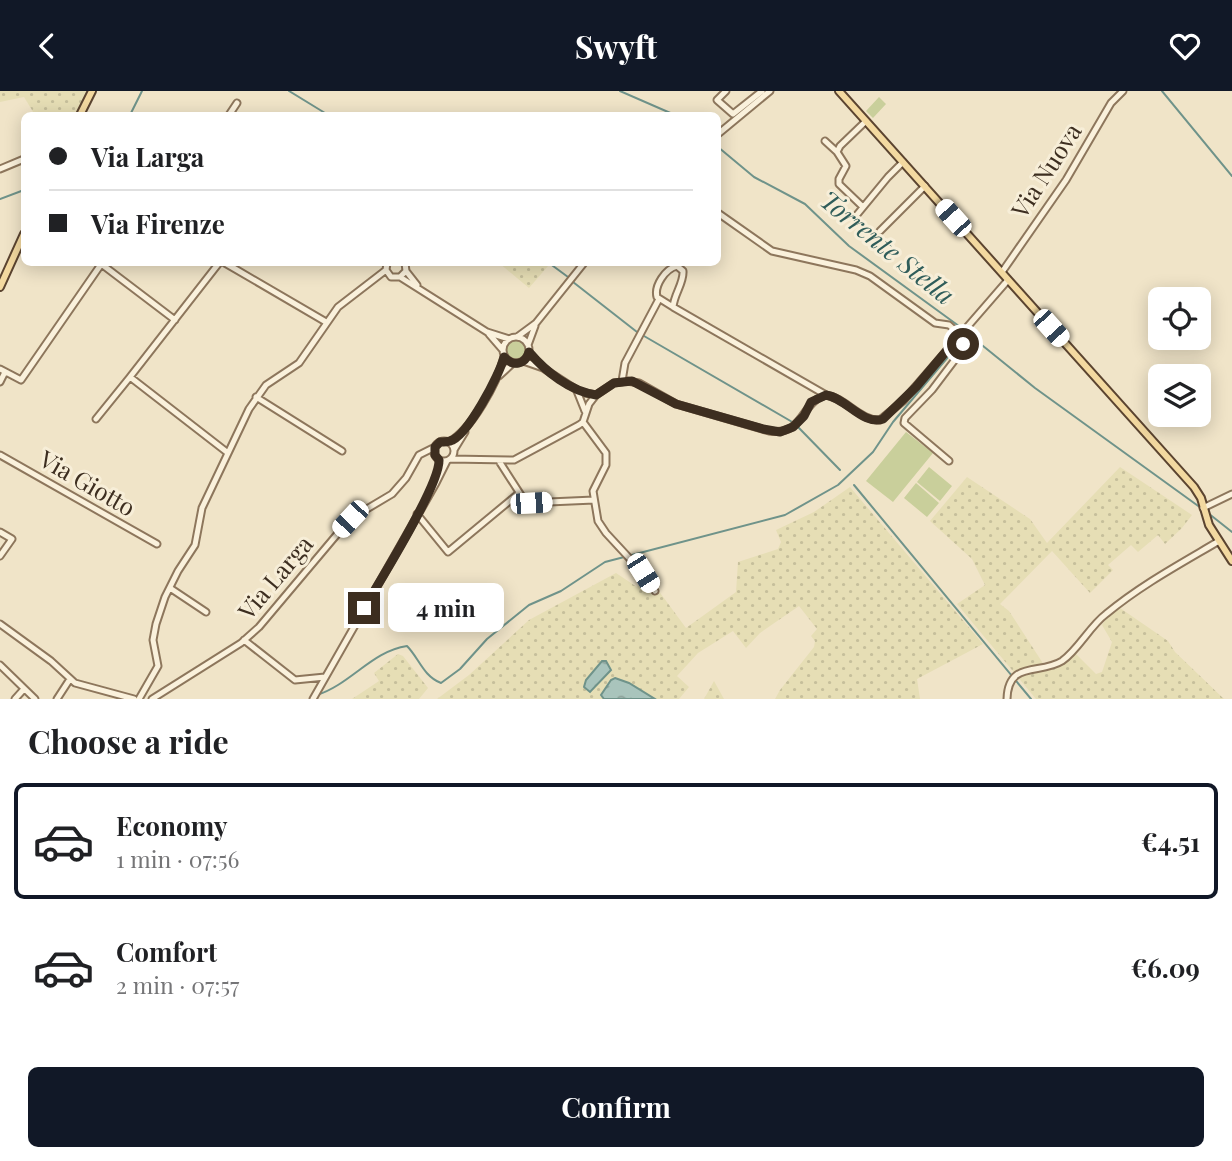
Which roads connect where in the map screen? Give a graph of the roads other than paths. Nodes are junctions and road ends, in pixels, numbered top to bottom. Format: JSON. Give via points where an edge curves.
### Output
{"nodes":[{"id":1,"x":92,"y":91,"type":"edge"},
{"id":2,"x":726,"y":91,"type":"edge"},
{"id":3,"x":762,"y":91,"type":"edge"},
{"id":4,"x":770,"y":91,"type":"edge"},
{"id":5,"x":839,"y":91,"type":"edge"},
{"id":6,"x":1123,"y":91,"type":"edge"},
{"id":7,"x":237,"y":103,"type":"dead end"},
{"id":8,"x":82,"y":112,"type":"edge"},
{"id":9,"x":231,"y":112,"type":"edge"},
{"id":10,"x":866,"y":121,"type":"junction"},
{"id":11,"x":721,"y":131,"type":"edge"},
{"id":12,"x":825,"y":141,"type":"dead end"},
{"id":13,"x":837,"y":152,"type":"junction"},
{"id":14,"x":21,"y":160,"type":"edge"},
{"id":15,"x":903,"y":162,"type":"junction"},
{"id":16,"x":0,"y":169,"type":"edge"},
{"id":17,"x":925,"y":186,"type":"junction"},
{"id":18,"x":863,"y":207,"type":"junction"},
{"id":19,"x":721,"y":215,"type":"edge"},
{"id":20,"x":855,"y":217,"type":"dead end"},
{"id":21,"x":880,"y":231,"type":"dead end"},
{"id":22,"x":21,"y":240,"type":"edge"},
{"id":23,"x":99,"y":266,"type":"edge"},
{"id":24,"x":105,"y":266,"type":"edge"},
{"id":25,"x":217,"y":266,"type":"edge"},
{"id":26,"x":230,"y":266,"type":"edge"},
{"id":27,"x":406,"y":266,"type":"edge"},
{"id":28,"x":407,"y":266,"type":"edge"},
{"id":29,"x":582,"y":266,"type":"edge"},
{"id":30,"x":387,"y":269,"type":"edge"},
{"id":31,"x":1002,"y":272,"type":"junction"},
{"id":32,"x":400,"y":277,"type":"junction"},
{"id":33,"x":1008,"y":280,"type":"junction"},
{"id":34,"x":0,"y":286,"type":"edge"},
{"id":35,"x":419,"y":287,"type":"junction"},
{"id":36,"x":659,"y":299,"type":"junction"},
{"id":37,"x":673,"y":307,"type":"junction"},
{"id":38,"x":175,"y":320,"type":"junction"},
{"id":39,"x":326,"y":323,"type":"junction"},
{"id":40,"x":536,"y":323,"type":"junction"},
{"id":41,"x":487,"y":332,"type":"junction"},
{"id":42,"x":517,"y":337,"type":"junction"},
{"id":43,"x":961,"y":337,"type":"junction"},
{"id":44,"x":509,"y":339,"type":"junction"},
{"id":45,"x":502,"y":349,"type":"junction"},
{"id":46,"x":528,"y":349,"type":"junction"},
{"id":47,"x":504,"y":357,"type":"junction"},
{"id":48,"x":523,"y":361,"type":"junction"},
{"id":49,"x":513,"y":363,"type":"junction"},
{"id":50,"x":543,"y":368,"type":"junction"},
{"id":51,"x":3,"y":370,"type":"edge"},
{"id":52,"x":130,"y":377,"type":"junction"},
{"id":53,"x":497,"y":378,"type":"junction"},
{"id":54,"x":622,"y":381,"type":"junction"},
{"id":55,"x":0,"y":382,"type":"edge"},
{"id":56,"x":575,"y":389,"type":"junction"},
{"id":57,"x":596,"y":395,"type":"junction"},
{"id":58,"x":826,"y":395,"type":"junction"},
{"id":59,"x":256,"y":397,"type":"junction"},
{"id":60,"x":586,"y":414,"type":"junction"},
{"id":61,"x":473,"y":417,"type":"junction"},
{"id":62,"x":96,"y":419,"type":"dead end"},
{"id":63,"x":583,"y":422,"type":"junction"},
{"id":64,"x":449,"y":442,"type":"junction"},
{"id":65,"x":435,"y":447,"type":"junction"},
{"id":66,"x":342,"y":451,"type":"dead end"},
{"id":67,"x":228,"y":453,"type":"junction"},
{"id":68,"x":0,"y":456,"type":"edge"},
{"id":69,"x":451,"y":456,"type":"junction"},
{"id":70,"x":437,"y":458,"type":"junction"},
{"id":71,"x":499,"y":461,"type":"junction"},
{"id":72,"x":949,"y":461,"type":"dead end"},
{"id":73,"x":415,"y":465,"type":"junction"},
{"id":74,"x":518,"y":494,"type":"junction"},
{"id":75,"x":1232,"y":494,"type":"edge"},
{"id":76,"x":594,"y":500,"type":"junction"},
{"id":77,"x":422,"y":507,"type":"junction"},
{"id":78,"x":1203,"y":508,"type":"junction"},
{"id":79,"x":418,"y":514,"type":"junction"},
{"id":80,"x":0,"y":532,"type":"edge"},
{"id":81,"x":1219,"y":541,"type":"junction"},
{"id":82,"x":157,"y":544,"type":"dead end"},
{"id":83,"x":0,"y":555,"type":"edge"},
{"id":84,"x":1232,"y":561,"type":"edge"},
{"id":85,"x":170,"y":588,"type":"junction"},
{"id":86,"x":655,"y":591,"type":"dead end"},
{"id":87,"x":206,"y":612,"type":"dead end"},
{"id":88,"x":0,"y":624,"type":"edge"},
{"id":89,"x":244,"y":640,"type":"junction"},
{"id":90,"x":0,"y":665,"type":"edge"},
{"id":91,"x":326,"y":677,"type":"junction"},
{"id":92,"x":70,"y":680,"type":"junction"},
{"id":93,"x":24,"y":689,"type":"junction"},
{"id":94,"x":145,"y":689,"type":"junction"},
{"id":95,"x":153,"y":698,"type":"edge"},
{"id":96,"x":15,"y":699,"type":"edge"},
{"id":97,"x":35,"y":699,"type":"edge"},
{"id":98,"x":57,"y":699,"type":"edge"},
{"id":99,"x":137,"y":699,"type":"edge"},
{"id":100,"x":313,"y":699,"type":"edge"},
{"id":101,"x":1007,"y":699,"type":"edge"}],
"edges":[{"from":1,"to":8,"type":"main road"},
{"from":2,"to":3,"type":"street","via":[[717,100],[733,114]]},
{"from":4,"to":11,"type":"street"},
{"from":5,"to":10,"type":"main road"},
{"from":6,"to":31,"type":"street","name":"Via Nuova"},
{"from":7,"to":9,"type":"street"},
{"from":10,"to":13,"type":"street"},
{"from":10,"to":15,"type":"main road"},
{"from":12,"to":13,"type":"street"},
{"from":13,"to":18,"type":"street","via":[[846,166],[839,184]]},
{"from":14,"to":16,"type":"street"},
{"from":15,"to":17,"type":"main road"},
{"from":15,"to":18,"type":"street"},
{"from":17,"to":21,"type":"street"},
{"from":17,"to":31,"type":"main road"},
{"from":18,"to":20,"type":"street"},
{"from":19,"to":43,"type":"street","via":[[772,251],[870,277]]},
{"from":22,"to":34,"type":"main road"},
{"from":23,"to":51,"type":"street","via":[[21,380]]},
{"from":24,"to":38,"type":"street"},
{"from":25,"to":38,"type":"street"},
{"from":26,"to":39,"type":"street"},
{"from":27,"to":32,"type":"street"},
{"from":28,"to":35,"type":"street"},
{"from":29,"to":40,"type":"street"},
{"from":30,"to":32,"type":"street"},
{"from":30,"to":39,"type":"street","via":[[338,307]]},
{"from":31,"to":33,"type":"main road"},
{"from":32,"to":35,"type":"street"},
{"from":33,"to":43,"type":"street"},
{"from":33,"to":78,"type":"main road","via":[[1194,487]]},
{"from":35,"to":41,"type":"street"},
{"from":36,"to":37,"type":"street"},
{"from":36,"to":37,"type":"street","via":[[656,289],[669,268],[677,266],[684,277]]},
{"from":36,"to":54,"type":"street","via":[[625,363]]},
{"from":37,"to":58,"type":"street"},
{"from":38,"to":52,"type":"street"},
{"from":39,"to":59,"type":"street","via":[[299,363]]},
{"from":40,"to":42,"type":"street"},
{"from":40,"to":46,"type":"street"},
{"from":41,"to":44,"type":"street"},
{"from":41,"to":45,"type":"street"},
{"from":42,"to":44,"type":"street"},
{"from":42,"to":46,"type":"street"},
{"from":43,"to":58,"type":"street","via":[[883,419],[870,419]]},
{"from":43,"to":72,"type":"street","via":[[963,350],[904,423]]},
{"from":44,"to":45,"type":"street"},
{"from":45,"to":47,"type":"street"},
{"from":46,"to":48,"type":"street"},
{"from":46,"to":50,"type":"street"},
{"from":47,"to":49,"type":"street"},
{"from":47,"to":53,"type":"street"},
{"from":48,"to":49,"type":"street"},
{"from":48,"to":50,"type":"street"},
{"from":49,"to":53,"type":"street"},
{"from":50,"to":56,"type":"street"},
{"from":51,"to":55,"type":"street"},
{"from":52,"to":62,"type":"street"},
{"from":52,"to":67,"type":"street"},
{"from":53,"to":61,"type":"street"},
{"from":54,"to":57,"type":"street"},
{"from":54,"to":58,"type":"street","via":[[639,383],[676,404],[775,432],[793,427],[811,402]]},
{"from":56,"to":57,"type":"street"},
{"from":56,"to":60,"type":"street"},
{"from":57,"to":60,"type":"street"},
{"from":59,"to":66,"type":"street"},
{"from":59,"to":67,"type":"street"},
{"from":60,"to":63,"type":"street"},
{"from":61,"to":64,"type":"street"},
{"from":61,"to":69,"type":"street"},
{"from":63,"to":71,"type":"street","via":[[525,456]]},
{"from":63,"to":76,"type":"street","via":[[607,460],[596,482]]},
{"from":64,"to":65,"type":"street"},
{"from":64,"to":69,"type":"street"},
{"from":65,"to":70,"type":"street"},
{"from":65,"to":73,"type":"street","name":"Via Larga","via":[[419,455]]},
{"from":67,"to":85,"type":"street","via":[[202,508],[195,545]]},
{"from":68,"to":82,"type":"street","name":"Via Giotto"},
{"from":69,"to":70,"type":"street"},
{"from":69,"to":71,"type":"street"},
{"from":69,"to":77,"type":"street"},
{"from":70,"to":73,"type":"street","name":"Via Larga","via":[[424,456]]},
{"from":70,"to":77,"type":"street","via":[[438,474]]},
{"from":71,"to":74,"type":"street"},
{"from":73,"to":89,"type":"street","name":"Via Larga","via":[[392,494],[350,519]]},
{"from":74,"to":76,"type":"street","via":[[526,503]]},
{"from":74,"to":79,"type":"street","via":[[448,552]]},
{"from":75,"to":78,"type":"street"},
{"from":76,"to":86,"type":"street","via":[[601,527]]},
{"from":77,"to":79,"type":"street"},
{"from":78,"to":81,"type":"main road"},
{"from":79,"to":91,"type":"street"},
{"from":80,"to":83,"type":"street","via":[[12,539]]},
{"from":81,"to":84,"type":"main road"},
{"from":81,"to":101,"type":"street","via":[[1141,586],[1104,615],[1062,661],[1013,678]]},
{"from":85,"to":87,"type":"street"},
{"from":85,"to":94,"type":"street","via":[[153,640],[158,666]]},
{"from":88,"to":92,"type":"street"},
{"from":89,"to":91,"type":"street","via":[[295,680]]},
{"from":89,"to":95,"type":"street","name":"Via Larga"},
{"from":90,"to":93,"type":"street"},
{"from":91,"to":100,"type":"street"},
{"from":92,"to":98,"type":"street"},
{"from":92,"to":99,"type":"street"},
{"from":93,"to":96,"type":"street"},
{"from":93,"to":97,"type":"street"},
{"from":94,"to":95,"type":"street"},
{"from":94,"to":99,"type":"street"}]}
